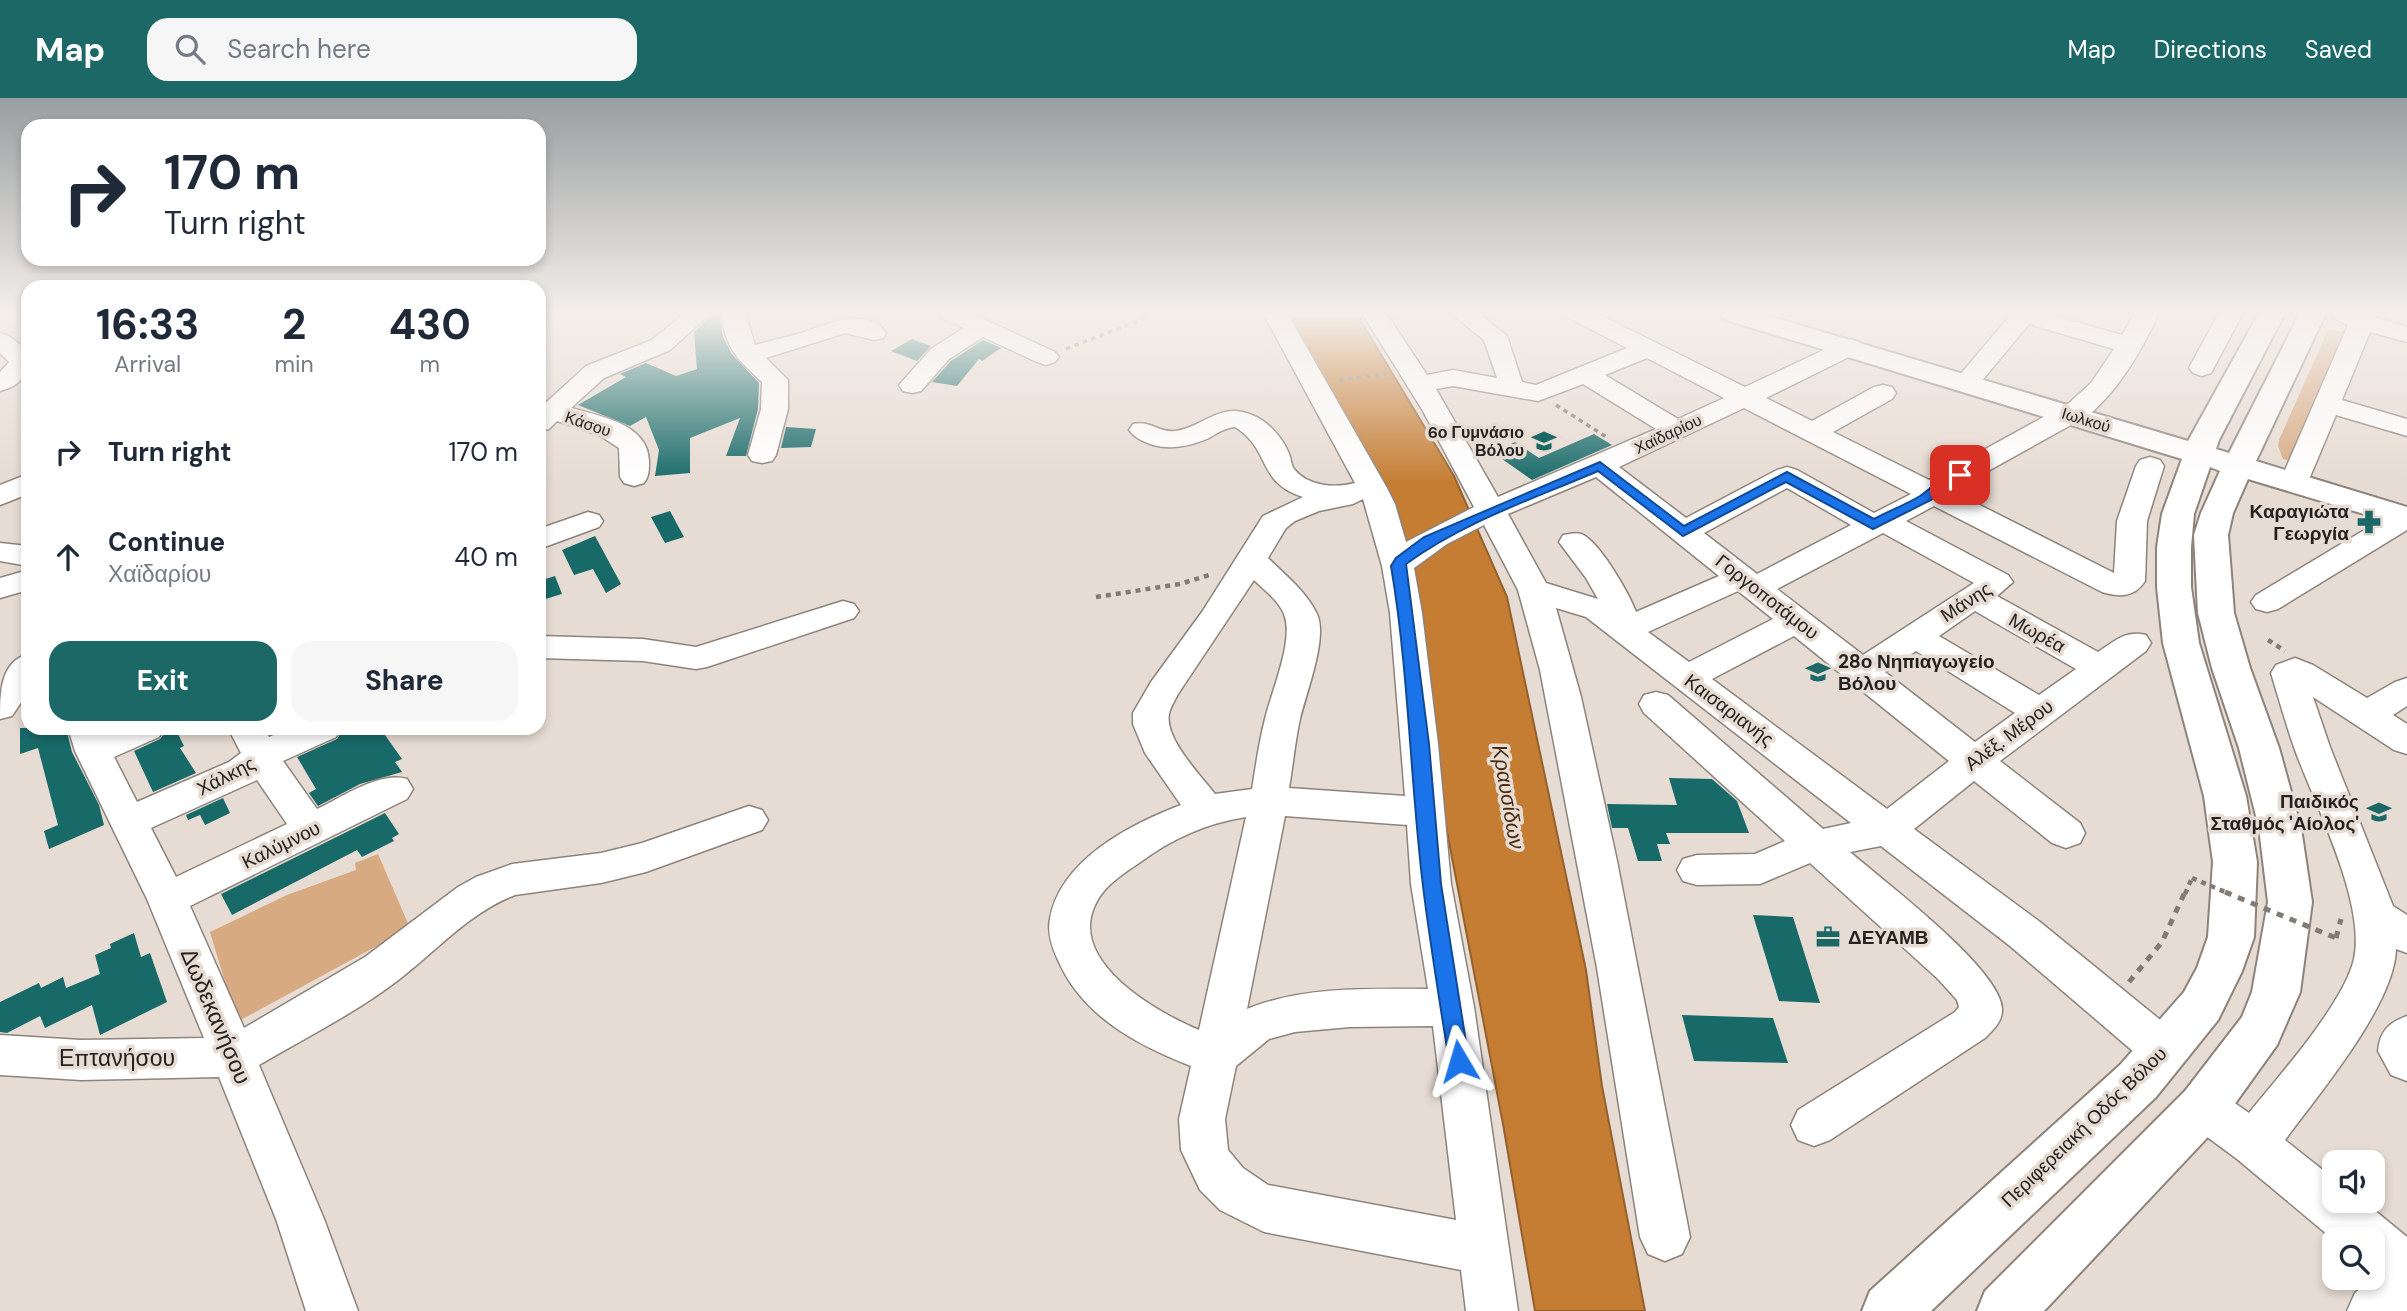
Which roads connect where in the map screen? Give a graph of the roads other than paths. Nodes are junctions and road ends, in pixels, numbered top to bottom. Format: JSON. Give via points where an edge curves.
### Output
{"nodes":[{"id":1,"x":17,"y":370,"type":"edge"},
{"id":2,"x":601,"y":370,"type":"edge"},
{"id":3,"x":763,"y":370,"type":"edge"},
{"id":4,"x":926,"y":370,"type":"edge"},
{"id":5,"x":1309,"y":370,"type":"edge"},
{"id":6,"x":1410,"y":370,"type":"edge"},
{"id":7,"x":1507,"y":370,"type":"edge"},
{"id":8,"x":1596,"y":370,"type":"edge"},
{"id":9,"x":1691,"y":370,"type":"edge"},
{"id":10,"x":1803,"y":370,"type":"edge"},
{"id":11,"x":1923,"y":370,"type":"edge"},
{"id":12,"x":1977,"y":370,"type":"edge"},
{"id":13,"x":2112,"y":370,"type":"edge"},
{"id":14,"x":2242,"y":370,"type":"edge"},
{"id":15,"x":2285,"y":370,"type":"edge"},
{"id":16,"x":2337,"y":370,"type":"edge"},
{"id":17,"x":1585,"y":374,"type":"junction"},
{"id":18,"x":1415,"y":377,"type":"junction"},
{"id":19,"x":0,"y":383,"type":"edge"},
{"id":20,"x":1966,"y":383,"type":"junction"},
{"id":21,"x":912,"y":385,"type":"dead end"},
{"id":22,"x":1508,"y":388,"type":"junction"},
{"id":23,"x":1883,"y":393,"type":"dead end"},
{"id":24,"x":1745,"y":397,"type":"junction"},
{"id":25,"x":2329,"y":405,"type":"junction"},
{"id":26,"x":2265,"y":410,"type":"junction"},
{"id":27,"x":2068,"y":415,"type":"junction"},
{"id":28,"x":546,"y":417,"type":"edge"},
{"id":29,"x":546,"y":418,"type":"edge"},
{"id":30,"x":2407,"y":428,"type":"edge"},
{"id":31,"x":1143,"y":430,"type":"dead end"},
{"id":32,"x":1678,"y":430,"type":"junction"},
{"id":33,"x":1812,"y":432,"type":"junction"},
{"id":34,"x":2127,"y":433,"type":"junction"},
{"id":35,"x":762,"y":455,"type":"dead end"},
{"id":36,"x":1600,"y":466,"type":"junction"},
{"id":37,"x":2150,"y":466,"type":"dead end"},
{"id":38,"x":2207,"y":471,"type":"junction"},
{"id":39,"x":634,"y":477,"type":"dead end"},
{"id":40,"x":2296,"y":477,"type":"junction"},
{"id":41,"x":21,"y":486,"type":"edge"},
{"id":42,"x":1931,"y":493,"type":"junction"},
{"id":43,"x":2328,"y":493,"type":"junction"},
{"id":44,"x":0,"y":496,"type":"edge"},
{"id":45,"x":1364,"y":497,"type":"junction"},
{"id":46,"x":1488,"y":514,"type":"junction"},
{"id":47,"x":2407,"y":517,"type":"edge"},
{"id":48,"x":588,"y":521,"type":"dead end"},
{"id":49,"x":1878,"y":523,"type":"junction"},
{"id":50,"x":1683,"y":532,"type":"junction"},
{"id":51,"x":546,"y":537,"type":"edge"},
{"id":52,"x":1574,"y":542,"type":"dead end"},
{"id":53,"x":0,"y":552,"type":"edge"},
{"id":54,"x":21,"y":555,"type":"edge"},
{"id":55,"x":1252,"y":561,"type":"junction"},
{"id":56,"x":1399,"y":564,"type":"junction"},
{"id":57,"x":21,"y":582,"type":"edge"},
{"id":58,"x":1748,"y":583,"type":"junction"},
{"id":59,"x":0,"y":588,"type":"edge"},
{"id":60,"x":1534,"y":590,"type":"junction"},
{"id":61,"x":1974,"y":597,"type":"junction"},
{"id":62,"x":2267,"y":602,"type":"dead end"},
{"id":63,"x":843,"y":611,"type":"dead end"},
{"id":64,"x":1796,"y":621,"type":"junction"},
{"id":65,"x":1624,"y":630,"type":"junction"},
{"id":66,"x":1915,"y":636,"type":"junction"},
{"id":67,"x":2134,"y":643,"type":"dead end"},
{"id":68,"x":546,"y":647,"type":"edge"},
{"id":69,"x":2100,"y":668,"type":"junction"},
{"id":70,"x":1861,"y":672,"type":"junction"},
{"id":71,"x":21,"y":675,"type":"edge"},
{"id":72,"x":1687,"y":678,"type":"junction"},
{"id":73,"x":2407,"y":690,"type":"edge"},
{"id":74,"x":1656,"y":704,"type":"dead end"},
{"id":75,"x":0,"y":707,"type":"edge"},
{"id":76,"x":21,"y":707,"type":"edge"},
{"id":77,"x":2040,"y":712,"type":"junction"},
{"id":78,"x":0,"y":713,"type":"edge"},
{"id":79,"x":2366,"y":715,"type":"junction"},
{"id":80,"x":113,"y":735,"type":"edge"},
{"id":81,"x":291,"y":735,"type":"edge"},
{"id":82,"x":89,"y":740,"type":"edge"},
{"id":83,"x":2407,"y":741,"type":"edge"},
{"id":84,"x":254,"y":743,"type":"edge"},
{"id":85,"x":1974,"y":761,"type":"junction"},
{"id":86,"x":394,"y":789,"type":"dead end"},
{"id":87,"x":1269,"y":802,"type":"junction"},
{"id":88,"x":1206,"y":810,"type":"junction"},
{"id":89,"x":1427,"y":813,"type":"junction"},
{"id":90,"x":749,"y":820,"type":"dead end"},
{"id":91,"x":128,"y":822,"type":"junction"},
{"id":92,"x":311,"y":830,"type":"junction"},
{"id":93,"x":1886,"y":830,"type":"junction"},
{"id":94,"x":2066,"y":833,"type":"dead end"},
{"id":95,"x":1816,"y":845,"type":"junction"},
{"id":96,"x":1697,"y":870,"type":"dead end"},
{"id":97,"x":167,"y":899,"type":"junction"},
{"id":98,"x":2375,"y":923,"type":"edge"},
{"id":99,"x":1452,"y":1007,"type":"junction"},
{"id":100,"x":2407,"y":1035,"type":"edge"},
{"id":101,"x":2164,"y":1050,"type":"junction"},
{"id":102,"x":0,"y":1055,"type":"edge"},
{"id":103,"x":1216,"y":1056,"type":"junction"},
{"id":104,"x":233,"y":1057,"type":"junction"},
{"id":105,"x":2407,"y":1061,"type":"edge"},
{"id":106,"x":2203,"y":1107,"type":"junction"},
{"id":107,"x":1814,"y":1125,"type":"dead end"},
{"id":108,"x":2254,"y":1144,"type":"junction"},
{"id":109,"x":2356,"y":1227,"type":"edge"},
{"id":110,"x":1665,"y":1237,"type":"dead end"},
{"id":111,"x":1485,"y":1250,"type":"junction"},
{"id":112,"x":2385,"y":1251,"type":"edge"},
{"id":113,"x":2407,"y":1269,"type":"edge"},
{"id":114,"x":2407,"y":1283,"type":"edge"},
{"id":115,"x":332,"y":1311,"type":"edge"},
{"id":116,"x":1492,"y":1311,"type":"edge"},
{"id":117,"x":1890,"y":1311,"type":"edge"},
{"id":118,"x":2005,"y":1311,"type":"edge"},
{"id":119,"x":2373,"y":1311,"type":"edge"}],
"edges":[{"from":1,"to":19,"type":"street"},
{"from":2,"to":28,"type":"street"},
{"from":3,"to":35,"type":"street","via":[[775,380],[776,403]]},
{"from":4,"to":21,"type":"street"},
{"from":5,"to":45,"type":"street"},
{"from":6,"to":18,"type":"street"},
{"from":7,"to":22,"type":"street"},
{"from":8,"to":17,"type":"street"},
{"from":9,"to":24,"type":"street"},
{"from":10,"to":24,"type":"street","name":"Χαϊδαρίου"},
{"from":11,"to":20,"type":"main road","name":"Ιωλκού"},
{"from":12,"to":20,"type":"street"},
{"from":13,"to":27,"type":"street","via":[[2092,398]]},
{"from":14,"to":38,"type":"main road","name":"Περιφερειακή Οδός Βόλου","via":[[2209,430]]},
{"from":15,"to":26,"type":"main road","name":"Περιφερειακή Οδός Βόλου"},
{"from":16,"to":25,"type":"street"},
{"from":17,"to":22,"type":"street","via":[[1538,393]]},
{"from":17,"to":32,"type":"street"},
{"from":18,"to":22,"type":"street"},
{"from":18,"to":46,"type":"street"},
{"from":20,"to":27,"type":"main road","name":"Ιωλκού"},
{"from":23,"to":33,"type":"street"},
{"from":24,"to":32,"type":"street","name":"Χαϊδαρίου"},
{"from":24,"to":33,"type":"street"},
{"from":25,"to":30,"type":"street"},
{"from":25,"to":40,"type":"street"},
{"from":26,"to":38,"type":"main road","name":"Περιφερειακή Οδός Βόλου"},
{"from":26,"to":40,"type":"main road","via":[[2264,445],[2274,461]]},
{"from":27,"to":34,"type":"main road","name":"Ιωλκού"},
{"from":27,"to":42,"type":"street"},
{"from":29,"to":39,"type":"street","name":"Κάσου","via":[[589,421],[626,439],[634,452]]},
{"from":31,"to":45,"type":"street","via":[[1162,439],[1186,438],[1223,419],[1242,420],[1263,436],[1283,474],[1305,488]]},
{"from":32,"to":36,"type":"street","name":"Χαϊδαρίου"},
{"from":33,"to":42,"type":"street"},
{"from":34,"to":38,"type":"main road","name":"Ιωλκού"},
{"from":34,"to":38,"type":"main road","via":[[2164,456],[2176,472]]},
{"from":36,"to":46,"type":"street","name":"Χαϊδαρίου"},
{"from":36,"to":50,"type":"street","name":"Γοργοποτάμου"},
{"from":37,"to":42,"type":"street","via":[[2132,521],[2129,581],[2122,586]]},
{"from":38,"to":43,"type":"main road","name":"Ιωλκού"},
{"from":38,"to":101,"type":"main road","name":"Περιφερειακή Οδός Βόλου","via":[[2178,514],[2174,587],[2182,643],[2225,796],[2235,862],[2231,937],[2201,1006]]},
{"from":38,"to":106,"type":"main road","name":"Περιφερειακή Οδός Βόλου","via":[[2217,513],[2211,536],[2216,613],[2280,828],[2290,902],[2276,992],[2260,1030]]},
{"from":40,"to":43,"type":"main road"},
{"from":41,"to":44,"type":"street"},
{"from":42,"to":49,"type":"street"},
{"from":43,"to":47,"type":"main road"},
{"from":45,"to":55,"type":"street","via":[[1283,516],[1274,522]]},
{"from":45,"to":56,"type":"street"},
{"from":46,"to":56,"type":"street","name":"Χαϊδαρίου","via":[[1429,540]]},
{"from":46,"to":60,"type":"street"},
{"from":47,"to":62,"type":"street"},
{"from":48,"to":51,"type":"street"},
{"from":49,"to":50,"type":"street","via":[[1787,476]]},
{"from":49,"to":58,"type":"street"},
{"from":49,"to":61,"type":"street","name":"Μάνης","via":[[1997,582]]},
{"from":50,"to":58,"type":"street","name":"Γοργοποτάμου"},
{"from":52,"to":65,"type":"street","via":[[1597,569],[1622,615]]},
{"from":53,"to":54,"type":"street"},
{"from":55,"to":87,"type":"street","via":[[1289,596],[1303,625]]},
{"from":55,"to":88,"type":"street","via":[[1152,713],[1151,724],[1163,753]]},
{"from":56,"to":89,"type":"street"},
{"from":57,"to":59,"type":"street"},
{"from":58,"to":64,"type":"street","name":"Γοργοποτάμου"},
{"from":58,"to":65,"type":"street"},
{"from":60,"to":65,"type":"street","name":"Καισαριανής","via":[[1588,605]]},
{"from":60,"to":110,"type":"street","via":[[1549,634],[1605,898]]},
{"from":61,"to":66,"type":"street","name":"Μάνης"},
{"from":61,"to":69,"type":"street","name":"Μωρέα"},
{"from":63,"to":68,"type":"street","via":[[707,656]]},
{"from":64,"to":70,"type":"street","name":"Γοργοποτάμου"},
{"from":64,"to":72,"type":"street"},
{"from":65,"to":72,"type":"street","name":"Καισαριανής"},
{"from":66,"to":70,"type":"street","name":"Μάνης"},
{"from":66,"to":77,"type":"street"},
{"from":67,"to":69,"type":"street","name":"Αλέξ. Μέρου"},
{"from":69,"to":77,"type":"street","name":"Αλέξ. Μέρου"},
{"from":70,"to":85,"type":"street","name":"Γοργοποτάμου"},
{"from":71,"to":75,"type":"street"},
{"from":72,"to":93,"type":"street","name":"Καισαριανής"},
{"from":73,"to":79,"type":"street"},
{"from":74,"to":95,"type":"street"},
{"from":76,"to":78,"type":"street"},
{"from":77,"to":85,"type":"street","name":"Αλέξ. Μέρου"},
{"from":79,"to":83,"type":"street"},
{"from":79,"to":98,"type":"street","via":[[2294,670],[2288,673],[2312,747],[2360,864]]},
{"from":80,"to":82,"type":"street"},
{"from":81,"to":84,"type":"street","name":"Χάλκης"},
{"from":82,"to":91,"type":"street","name":"Δωδεκανήσου"},
{"from":84,"to":91,"type":"street","name":"Χάλκης","via":[[242,772]]},
{"from":84,"to":92,"type":"street"},
{"from":85,"to":93,"type":"street","name":"Αλέξ. Μέρου"},
{"from":85,"to":94,"type":"street","name":"Γοργοποτάμου"},
{"from":86,"to":92,"type":"street","name":"Καλύμνου"},
{"from":87,"to":88,"type":"street"},
{"from":87,"to":89,"type":"street"},
{"from":87,"to":103,"type":"street"},
{"from":88,"to":103,"type":"street","via":[[1113,858],[1075,899],[1069,925],[1079,963],[1106,996],[1158,1031]]},
{"from":89,"to":99,"type":"street","via":[[1432,884]]},
{"from":90,"to":104,"type":"street","via":[[646,857],[512,880],[490,888],[380,970]]},
{"from":91,"to":97,"type":"street","name":"Δωδεκανήσου"},
{"from":92,"to":97,"type":"street","name":"Καλύμνου"},
{"from":93,"to":95,"type":"street"},
{"from":93,"to":101,"type":"street","name":"Καισαριανής","via":[[1966,888]]},
{"from":95,"to":96,"type":"street","via":[[1760,869]]},
{"from":95,"to":107,"type":"street","via":[[1957,971],[1978,996],[1981,1013],[1970,1025]]},
{"from":97,"to":104,"type":"street","name":"Δωδεκανήσου"},
{"from":98,"to":108,"type":"street","via":[[2375,958],[2362,992],[2326,1049]]},
{"from":99,"to":103,"type":"street","via":[[1280,1016],[1255,1025]]},
{"from":99,"to":111,"type":"street"},
{"from":100,"to":105,"type":"street","via":[[2400,1051]]},
{"from":101,"to":117,"type":"main road","name":"Περιφερειακή Οδός Βόλου","via":[[2138,1081]]},
{"from":102,"to":104,"type":"street","name":"Επτανήσου","via":[[81,1060]]},
{"from":103,"to":111,"type":"street","via":[[1201,1140],[1209,1165],[1233,1193],[1278,1212]]},
{"from":104,"to":115,"type":"street","name":"Δωδεκανήσου","via":[[300,1219]]},
{"from":106,"to":108,"type":"street"},
{"from":106,"to":118,"type":"main road","name":"Περιφερειακή Οδός Βόλου"},
{"from":108,"to":109,"type":"street"},
{"from":111,"to":116,"type":"street"},
{"from":112,"to":113,"type":"street"},
{"from":114,"to":119,"type":"street"}]}
